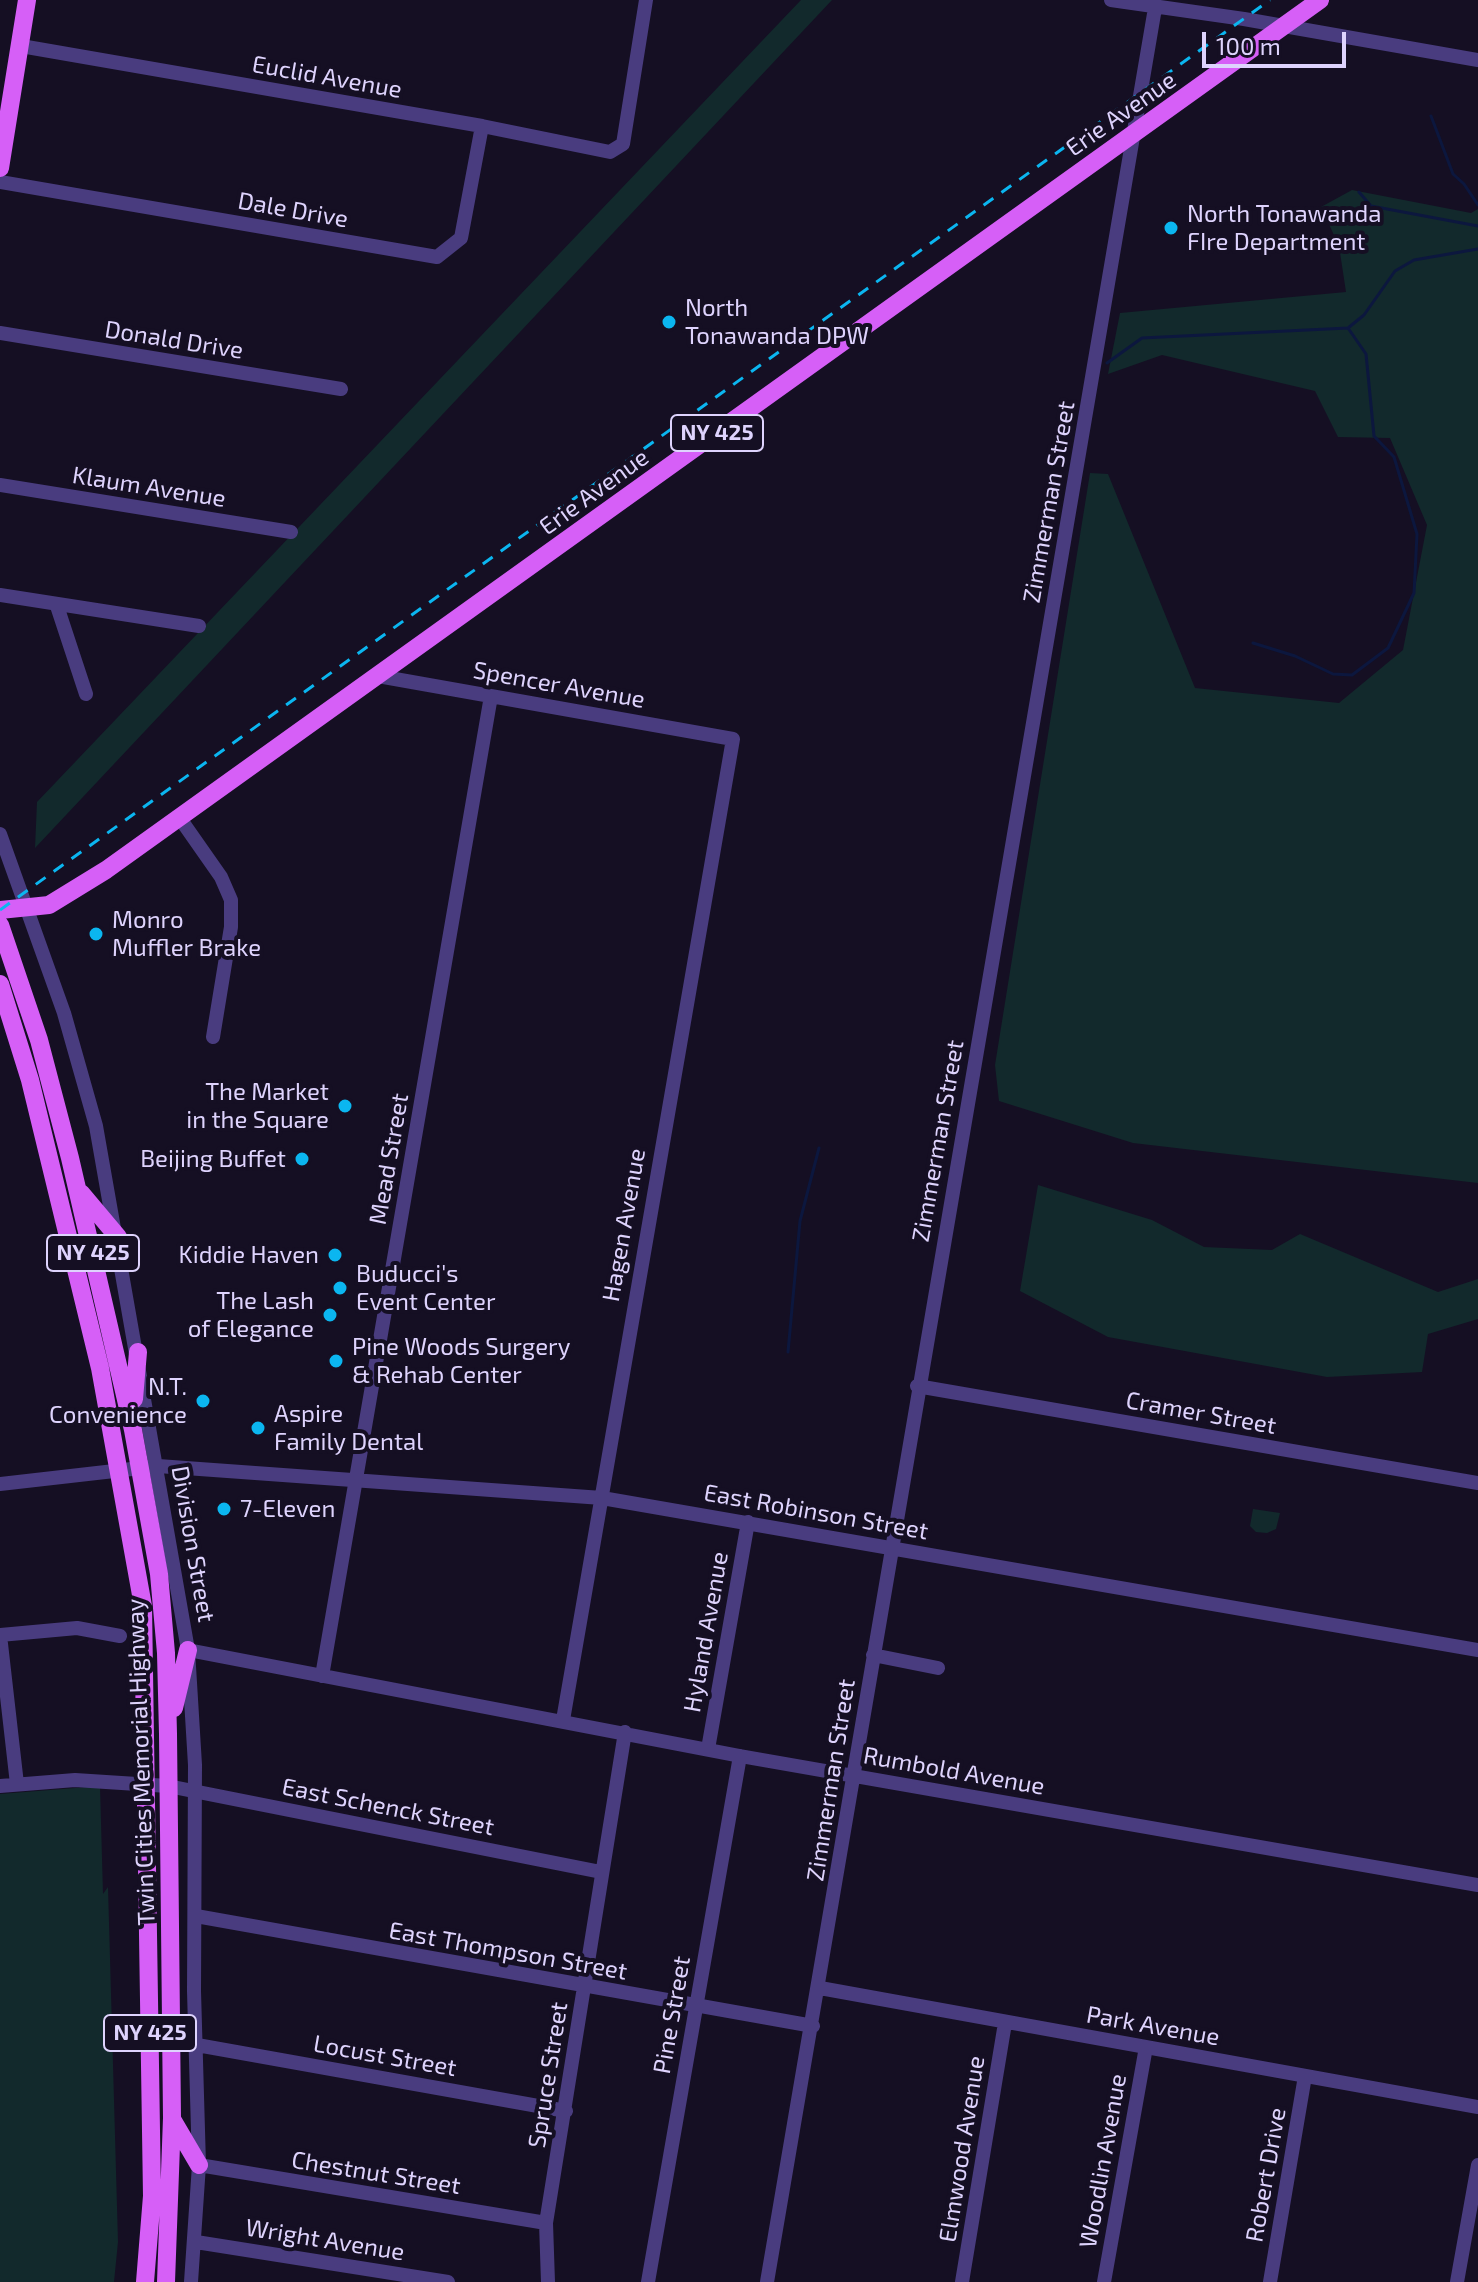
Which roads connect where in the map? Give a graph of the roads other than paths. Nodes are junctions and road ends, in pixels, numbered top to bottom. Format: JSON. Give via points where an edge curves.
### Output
{"nodes":[{"id":1,"x":27,"y":0,"type":"edge"},
{"id":2,"x":646,"y":0,"type":"edge"},
{"id":3,"x":1111,"y":0,"type":"edge"},
{"id":4,"x":1320,"y":0,"type":"edge"},
{"id":5,"x":1155,"y":8,"type":"junction"},
{"id":6,"x":1284,"y":26,"type":"junction"},
{"id":7,"x":21,"y":46,"type":"junction"},
{"id":8,"x":1478,"y":60,"type":"edge"},
{"id":9,"x":482,"y":126,"type":"junction"},
{"id":10,"x":1135,"y":133,"type":"junction"},
{"id":11,"x":0,"y":168,"type":"edge"},
{"id":12,"x":0,"y":182,"type":"edge"},
{"id":13,"x":0,"y":333,"type":"edge"},
{"id":14,"x":341,"y":389,"type":"dead end"},
{"id":15,"x":0,"y":485,"type":"edge"},
{"id":16,"x":291,"y":532,"type":"dead end"},
{"id":17,"x":0,"y":595,"type":"edge"},
{"id":18,"x":57,"y":606,"type":"junction"},
{"id":19,"x":199,"y":626,"type":"dead end"},
{"id":20,"x":378,"y":676,"type":"junction"},
{"id":21,"x":86,"y":694,"type":"dead end"},
{"id":22,"x":491,"y":696,"type":"junction"},
{"id":23,"x":733,"y":739,"type":"joint"},
{"id":24,"x":179,"y":817,"type":"junction"},
{"id":25,"x":0,"y":834,"type":"edge"},
{"id":26,"x":28,"y":908,"type":"junction"},
{"id":27,"x":0,"y":910,"type":"edge"},
{"id":28,"x":0,"y":925,"type":"edge"},
{"id":29,"x":0,"y":984,"type":"edge"},
{"id":30,"x":213,"y":1037,"type":"dead end"},
{"id":31,"x":77,"y":1188,"type":"junction"},
{"id":32,"x":118,"y":1237,"type":"junction"},
{"id":33,"x":138,"y":1352,"type":"junction"},
{"id":34,"x":917,"y":1386,"type":"junction"},
{"id":35,"x":133,"y":1430,"type":"junction"},
{"id":36,"x":149,"y":1467,"type":"junction"},
{"id":37,"x":121,"y":1471,"type":"junction"},
{"id":38,"x":357,"y":1480,"type":"junction"},
{"id":39,"x":1478,"y":1483,"type":"edge"},
{"id":40,"x":0,"y":1484,"type":"edge"},
{"id":41,"x":602,"y":1498,"type":"junction"},
{"id":42,"x":748,"y":1522,"type":"junction"},
{"id":43,"x":891,"y":1548,"type":"junction"},
{"id":44,"x":0,"y":1635,"type":"edge"},
{"id":45,"x":120,"y":1636,"type":"dead end"},
{"id":46,"x":188,"y":1650,"type":"junction"},
{"id":47,"x":1478,"y":1650,"type":"edge"},
{"id":48,"x":873,"y":1655,"type":"junction"},
{"id":49,"x":938,"y":1668,"type":"dead end"},
{"id":50,"x":322,"y":1676,"type":"junction"},
{"id":51,"x":563,"y":1720,"type":"junction"},
{"id":52,"x":625,"y":1732,"type":"junction"},
{"id":53,"x":168,"y":1734,"type":"junction"},
{"id":54,"x":708,"y":1749,"type":"junction"},
{"id":55,"x":740,"y":1756,"type":"junction"},
{"id":56,"x":853,"y":1776,"type":"junction"},
{"id":57,"x":17,"y":1784,"type":"junction"},
{"id":58,"x":148,"y":1784,"type":"junction"},
{"id":59,"x":0,"y":1786,"type":"edge"},
{"id":60,"x":168,"y":1786,"type":"junction"},
{"id":61,"x":194,"y":1792,"type":"junction"},
{"id":62,"x":601,"y":1872,"type":"junction"},
{"id":63,"x":1478,"y":1885,"type":"edge"},
{"id":64,"x":196,"y":1916,"type":"junction"},
{"id":65,"x":584,"y":1988,"type":"junction"},
{"id":66,"x":820,"y":1988,"type":"junction"},
{"id":67,"x":696,"y":2007,"type":"junction"},
{"id":68,"x":1005,"y":2023,"type":"junction"},
{"id":69,"x":813,"y":2026,"type":"junction"},
{"id":70,"x":197,"y":2045,"type":"junction"},
{"id":71,"x":1146,"y":2047,"type":"junction"},
{"id":72,"x":1305,"y":2076,"type":"junction"},
{"id":73,"x":1478,"y":2107,"type":"edge"},
{"id":74,"x":566,"y":2111,"type":"junction"},
{"id":75,"x":172,"y":2118,"type":"junction"},
{"id":76,"x":199,"y":2165,"type":"junction"},
{"id":77,"x":1478,"y":2165,"type":"edge"},
{"id":78,"x":546,"y":2223,"type":"junction"},
{"id":79,"x":196,"y":2242,"type":"junction"},
{"id":80,"x":145,"y":2282,"type":"edge"},
{"id":81,"x":166,"y":2282,"type":"edge"},
{"id":82,"x":191,"y":2282,"type":"edge"},
{"id":83,"x":448,"y":2282,"type":"edge"},
{"id":84,"x":548,"y":2282,"type":"edge"},
{"id":85,"x":648,"y":2282,"type":"edge"},
{"id":86,"x":767,"y":2282,"type":"edge"},
{"id":87,"x":962,"y":2282,"type":"edge"},
{"id":88,"x":1104,"y":2282,"type":"edge"},
{"id":89,"x":1270,"y":2282,"type":"edge"},
{"id":90,"x":1457,"y":2282,"type":"edge"}],
"edges":[{"from":1,"to":7,"type":"main road"},
{"from":2,"to":9,"type":"street","name":"Euclid Avenue","via":[[623,144],[610,152]]},
{"from":3,"to":5,"type":"street"},
{"from":4,"to":6,"type":"main road","name":"Erie Avenue","number":"NY 425"},
{"from":5,"to":6,"type":"street"},
{"from":5,"to":10,"type":"street","name":"Zimmerman Street"},
{"from":6,"to":8,"type":"street"},
{"from":6,"to":10,"type":"main road","name":"Erie Avenue","number":"NY 425"},
{"from":7,"to":9,"type":"street","name":"Euclid Avenue"},
{"from":7,"to":11,"type":"main road"},
{"from":9,"to":12,"type":"street","name":"Dale Drive","via":[[461,238],[437,257]]},
{"from":10,"to":20,"type":"main road","name":"Erie Avenue","number":"NY 425"},
{"from":10,"to":34,"type":"street","name":"Zimmerman Street"},
{"from":13,"to":14,"type":"street","name":"Donald Drive"},
{"from":15,"to":16,"type":"street","name":"Klaum Avenue"},
{"from":17,"to":18,"type":"street"},
{"from":18,"to":19,"type":"street"},
{"from":18,"to":21,"type":"street"},
{"from":20,"to":22,"type":"street","name":"Spencer Avenue"},
{"from":20,"to":24,"type":"main road","name":"Erie Avenue","number":"NY 425"},
{"from":22,"to":23,"type":"street","name":"Spencer Avenue"},
{"from":22,"to":38,"type":"street","name":"Mead Street"},
{"from":23,"to":41,"type":"street","name":"Hagen Avenue"},
{"from":24,"to":26,"type":"main road","name":"Erie Avenue","number":"NY 425","via":[[61,900]]},
{"from":24,"to":30,"type":"street","via":[[231,900]]},
{"from":25,"to":26,"type":"street","name":"Division Street"},
{"from":26,"to":27,"type":"main road","name":"Erie Avenue","number":"NY 425"},
{"from":26,"to":32,"type":"street","name":"Division Street","via":[[84,1078]]},
{"from":28,"to":31,"type":"main road","name":"Twin Cities Memorial Highway","number":"NY 425","via":[[39,1040]]},
{"from":29,"to":37,"type":"main road","name":"Twin Cities Memorial Highway","number":"NY 425","via":[[30,1080]]},
{"from":31,"to":32,"type":"main road"},
{"from":31,"to":35,"type":"main road","name":"Twin Cities Memorial Highway","number":"NY 425"},
{"from":32,"to":33,"type":"street","name":"Division Street"},
{"from":33,"to":35,"type":"main road"},
{"from":33,"to":36,"type":"street","name":"Division Street"},
{"from":34,"to":39,"type":"street","name":"Cramer Street"},
{"from":34,"to":43,"type":"street","name":"Zimmerman Street"},
{"from":35,"to":36,"type":"main road","name":"Twin Cities Memorial Highway","number":"NY 425"},
{"from":36,"to":37,"type":"street","name":"East Robinson Street"},
{"from":36,"to":38,"type":"street","name":"East Robinson Street"},
{"from":36,"to":46,"type":"street","name":"Division Street"},
{"from":36,"to":53,"type":"main road","name":"Twin Cities Memorial Highway","number":"NY 425"},
{"from":37,"to":40,"type":"street","name":"East Robinson Street"},
{"from":37,"to":58,"type":"main road","name":"Twin Cities Memorial Highway","number":"NY 425","via":[[143,1606]]},
{"from":38,"to":41,"type":"street","name":"East Robinson Street"},
{"from":38,"to":50,"type":"street","name":"Mead Street"},
{"from":41,"to":42,"type":"street","name":"East Robinson Street"},
{"from":41,"to":51,"type":"street","name":"Hagen Avenue"},
{"from":42,"to":43,"type":"street","name":"East Robinson Street"},
{"from":42,"to":54,"type":"street","name":"Hyland Avenue"},
{"from":43,"to":47,"type":"street","name":"East Robinson Street"},
{"from":43,"to":48,"type":"street","name":"Zimmerman Street"},
{"from":44,"to":45,"type":"street","via":[[77,1628]]},
{"from":44,"to":57,"type":"street"},
{"from":46,"to":50,"type":"street","name":"Rumbold Avenue"},
{"from":46,"to":53,"type":"main road"},
{"from":46,"to":61,"type":"street","name":"Division Street"},
{"from":48,"to":49,"type":"street"},
{"from":48,"to":56,"type":"street","name":"Zimmerman Street"},
{"from":50,"to":51,"type":"street","name":"Rumbold Avenue"},
{"from":51,"to":52,"type":"street","name":"Rumbold Avenue"},
{"from":52,"to":54,"type":"street","name":"Rumbold Avenue"},
{"from":52,"to":62,"type":"street","name":"Spruce Street"},
{"from":53,"to":60,"type":"main road","name":"Twin Cities Memorial Highway","number":"NY 425"},
{"from":54,"to":55,"type":"street","name":"Rumbold Avenue"},
{"from":55,"to":56,"type":"street","name":"Rumbold Avenue"},
{"from":55,"to":67,"type":"street","name":"Pine Street"},
{"from":56,"to":63,"type":"street","name":"Rumbold Avenue"},
{"from":56,"to":66,"type":"street","name":"Zimmerman Street"},
{"from":57,"to":58,"type":"street","name":"East Schenck Street"},
{"from":57,"to":59,"type":"street","name":"East Schenck Street"},
{"from":58,"to":60,"type":"street","name":"East Schenck Street"},
{"from":58,"to":80,"type":"main road","name":"Twin Cities Memorial Highway","number":"NY 425","via":[[152,2196]]},
{"from":60,"to":61,"type":"street","name":"East Schenck Street"},
{"from":60,"to":75,"type":"main road","name":"Twin Cities Memorial Highway","number":"NY 425"},
{"from":61,"to":62,"type":"street","name":"East Schenck Street"},
{"from":61,"to":64,"type":"street","name":"Division Street"},
{"from":62,"to":65,"type":"street","name":"Spruce Street"},
{"from":64,"to":65,"type":"street","name":"East Thompson Street"},
{"from":64,"to":70,"type":"street","name":"Division Street"},
{"from":65,"to":67,"type":"street","name":"East Thompson Street"},
{"from":65,"to":74,"type":"street","name":"Spruce Street"},
{"from":66,"to":68,"type":"street","name":"Park Avenue"},
{"from":66,"to":69,"type":"street","name":"Zimmerman Street"},
{"from":67,"to":69,"type":"street","name":"East Thompson Street"},
{"from":67,"to":85,"type":"street","name":"Pine Street"},
{"from":68,"to":71,"type":"street","name":"Park Avenue"},
{"from":68,"to":87,"type":"street","name":"Elmwood Avenue"},
{"from":69,"to":86,"type":"street","name":"Zimmerman Street"},
{"from":70,"to":74,"type":"street","name":"Locust Street"},
{"from":70,"to":76,"type":"street","name":"Division Street"},
{"from":71,"to":72,"type":"street","name":"Park Avenue"},
{"from":71,"to":88,"type":"street","name":"Woodlin Avenue"},
{"from":72,"to":73,"type":"street","name":"Park Avenue"},
{"from":72,"to":89,"type":"street","name":"Robert Drive"},
{"from":74,"to":78,"type":"street","name":"Spruce Street"},
{"from":75,"to":76,"type":"main road"},
{"from":75,"to":81,"type":"main road","name":"Twin Cities Memorial Highway","number":"NY 425"},
{"from":76,"to":78,"type":"street","name":"Chestnut Street"},
{"from":76,"to":79,"type":"street","name":"Division Street"},
{"from":77,"to":90,"type":"street"},
{"from":78,"to":84,"type":"street","name":"Spruce Street"},
{"from":79,"to":82,"type":"street","name":"Division Street"},
{"from":79,"to":83,"type":"street","name":"Wright Avenue"}]}
